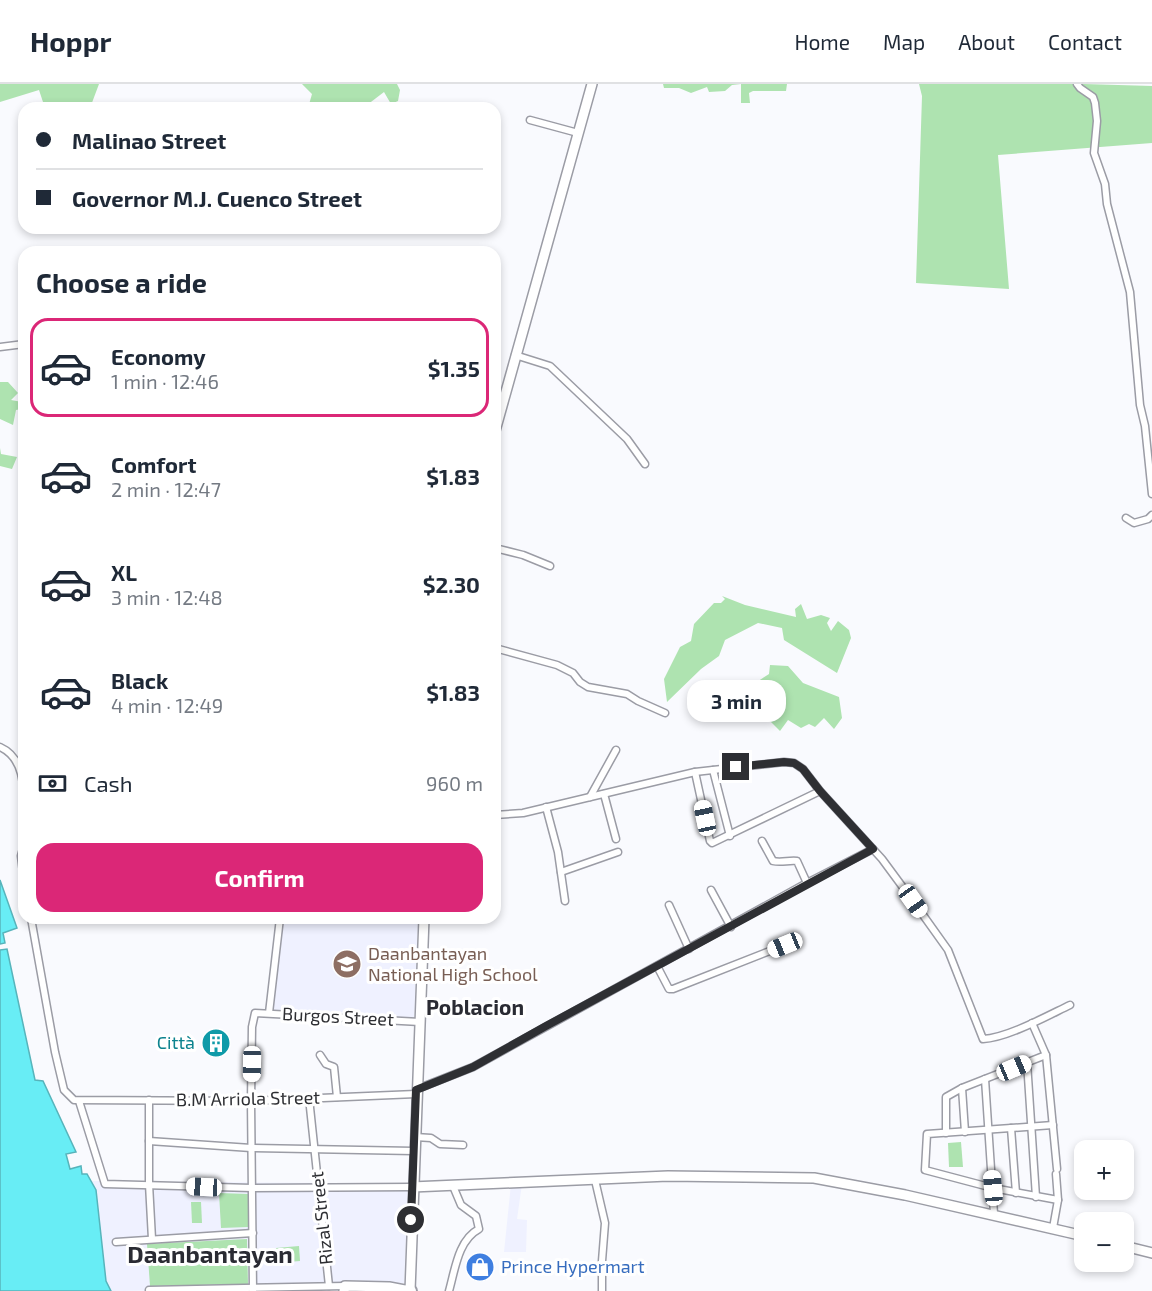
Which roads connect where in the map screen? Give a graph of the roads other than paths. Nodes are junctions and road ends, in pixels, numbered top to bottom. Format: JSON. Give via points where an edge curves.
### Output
{"nodes":[{"id":1,"x":592,"y":84,"type":"edge"},
{"id":2,"x":1077,"y":84,"type":"edge"},
{"id":3,"x":530,"y":120,"type":"dead end"},
{"id":4,"x":578,"y":133,"type":"junction"},
{"id":5,"x":18,"y":345,"type":"edge"},
{"id":6,"x":0,"y":347,"type":"edge"},
{"id":7,"x":515,"y":355,"type":"junction"},
{"id":8,"x":501,"y":409,"type":"edge"},
{"id":9,"x":645,"y":464,"type":"dead end"},
{"id":10,"x":1152,"y":494,"type":"edge"},
{"id":11,"x":1152,"y":514,"type":"edge"},
{"id":12,"x":1126,"y":518,"type":"dead end"},
{"id":13,"x":501,"y":550,"type":"edge"},
{"id":14,"x":550,"y":566,"type":"dead end"},
{"id":15,"x":501,"y":650,"type":"edge"},
{"id":16,"x":665,"y":713,"type":"dead end"},
{"id":17,"x":0,"y":747,"type":"edge"},
{"id":18,"x":616,"y":750,"type":"dead end"},
{"id":19,"x":18,"y":766,"type":"edge"},
{"id":20,"x":713,"y":770,"type":"junction"},
{"id":21,"x":695,"y":772,"type":"junction"},
{"id":22,"x":820,"y":791,"type":"junction"},
{"id":23,"x":604,"y":794,"type":"junction"},
{"id":24,"x":590,"y":797,"type":"junction"},
{"id":25,"x":546,"y":807,"type":"junction"},
{"id":26,"x":501,"y":815,"type":"edge"},
{"id":27,"x":730,"y":836,"type":"junction"},
{"id":28,"x":616,"y":839,"type":"dead end"},
{"id":29,"x":762,"y":841,"type":"dead end"},
{"id":30,"x":873,"y":849,"type":"junction"},
{"id":31,"x":618,"y":852,"type":"dead end"},
{"id":32,"x":561,"y":872,"type":"junction"},
{"id":33,"x":807,"y":883,"type":"junction"},
{"id":34,"x":711,"y":890,"type":"dead end"},
{"id":35,"x":565,"y":902,"type":"dead end"},
{"id":36,"x":669,"y":905,"type":"dead end"},
{"id":37,"x":32,"y":924,"type":"edge"},
{"id":38,"x":279,"y":924,"type":"edge"},
{"id":39,"x":424,"y":924,"type":"edge"},
{"id":40,"x":731,"y":927,"type":"junction"},
{"id":41,"x":785,"y":945,"type":"dead end"},
{"id":42,"x":688,"y":949,"type":"junction"},
{"id":43,"x":657,"y":966,"type":"junction"},
{"id":44,"x":1070,"y":1005,"type":"dead end"},
{"id":45,"x":269,"y":1013,"type":"junction"},
{"id":46,"x":420,"y":1022,"type":"junction"},
{"id":47,"x":1032,"y":1023,"type":"junction"},
{"id":48,"x":320,"y":1055,"type":"dead end"},
{"id":49,"x":1046,"y":1055,"type":"junction"},
{"id":50,"x":1027,"y":1062,"type":"junction"},
{"id":51,"x":985,"y":1079,"type":"junction"},
{"id":52,"x":962,"y":1088,"type":"junction"},
{"id":53,"x":416,"y":1092,"type":"junction"},
{"id":54,"x":337,"y":1097,"type":"junction"},
{"id":55,"x":309,"y":1098,"type":"junction"},
{"id":56,"x":149,"y":1100,"type":"junction"},
{"id":57,"x":79,"y":1101,"type":"junction"},
{"id":58,"x":251,"y":1101,"type":"junction"},
{"id":59,"x":1053,"y":1125,"type":"junction"},
{"id":60,"x":1032,"y":1126,"type":"junction"},
{"id":61,"x":1011,"y":1128,"type":"junction"},
{"id":62,"x":988,"y":1130,"type":"junction"},
{"id":63,"x":965,"y":1132,"type":"junction"},
{"id":64,"x":946,"y":1133,"type":"junction"},
{"id":65,"x":415,"y":1137,"type":"junction"},
{"id":66,"x":149,"y":1141,"type":"junction"},
{"id":67,"x":463,"y":1145,"type":"dead end"},
{"id":68,"x":251,"y":1148,"type":"junction"},
{"id":69,"x":315,"y":1149,"type":"junction"},
{"id":70,"x":414,"y":1151,"type":"junction"},
{"id":71,"x":595,"y":1180,"type":"junction"},
{"id":72,"x":149,"y":1184,"type":"junction"},
{"id":73,"x":453,"y":1186,"type":"junction"},
{"id":74,"x":319,"y":1187,"type":"junction"},
{"id":75,"x":412,"y":1187,"type":"junction"},
{"id":76,"x":252,"y":1188,"type":"junction"},
{"id":77,"x":993,"y":1188,"type":"junction"},
{"id":78,"x":1016,"y":1193,"type":"junction"},
{"id":79,"x":1036,"y":1197,"type":"junction"},
{"id":80,"x":1058,"y":1200,"type":"junction"},
{"id":81,"x":994,"y":1214,"type":"junction"},
{"id":82,"x":1053,"y":1228,"type":"junction"},
{"id":83,"x":253,"y":1233,"type":"junction"},
{"id":84,"x":1074,"y":1233,"type":"edge"},
{"id":85,"x":152,"y":1239,"type":"junction"},
{"id":86,"x":116,"y":1242,"type":"dead end"},
{"id":87,"x":1134,"y":1248,"type":"edge"},
{"id":88,"x":1152,"y":1253,"type":"edge"},
{"id":89,"x":329,"y":1286,"type":"junction"},
{"id":90,"x":345,"y":1288,"type":"edge"},
{"id":91,"x":388,"y":1289,"type":"edge"},
{"id":92,"x":149,"y":1290,"type":"edge"},
{"id":93,"x":253,"y":1290,"type":"edge"},
{"id":94,"x":292,"y":1290,"type":"edge"},
{"id":95,"x":410,"y":1291,"type":"edge"},
{"id":96,"x":449,"y":1291,"type":"edge"},
{"id":97,"x":602,"y":1291,"type":"edge"}],
"edges":[{"from":1,"to":4,"type":"main road"},
{"from":2,"to":10,"type":"street","via":[[1095,103],[1094,153],[1130,292]]},
{"from":3,"to":4,"type":"street"},
{"from":4,"to":7,"type":"main road"},
{"from":5,"to":6,"type":"street"},
{"from":7,"to":8,"type":"main road"},
{"from":7,"to":9,"type":"street","via":[[550,366],[627,439]]},
{"from":11,"to":12,"type":"street","via":[[1134,523]]},
{"from":13,"to":14,"type":"street"},
{"from":15,"to":16,"type":"street","via":[[557,665],[588,687],[627,694]]},
{"from":17,"to":19,"type":"street"},
{"from":18,"to":24,"type":"street"},
{"from":20,"to":21,"type":"street"},
{"from":20,"to":22,"type":"street","via":[[794,763]]},
{"from":20,"to":27,"type":"street"},
{"from":21,"to":23,"type":"street"},
{"from":21,"to":27,"type":"street","via":[[710,841]]},
{"from":22,"to":27,"type":"street"},
{"from":22,"to":30,"type":"street"},
{"from":23,"to":24,"type":"street"},
{"from":23,"to":28,"type":"street"},
{"from":24,"to":25,"type":"street"},
{"from":25,"to":26,"type":"street"},
{"from":25,"to":32,"type":"street"},
{"from":29,"to":33,"type":"street","via":[[773,861],[797,861]]},
{"from":30,"to":33,"type":"street","name":"B.M Arriola Street"},
{"from":30,"to":47,"type":"street","via":[[948,950],[983,1039]]},
{"from":31,"to":32,"type":"street"},
{"from":32,"to":35,"type":"street"},
{"from":33,"to":40,"type":"street","name":"B.M Arriola Street"},
{"from":34,"to":40,"type":"street"},
{"from":36,"to":42,"type":"street"},
{"from":37,"to":57,"type":"street","via":[[64,1090]]},
{"from":38,"to":45,"type":"street"},
{"from":39,"to":46,"type":"main road"},
{"from":40,"to":42,"type":"street","name":"B.M Arriola Street"},
{"from":41,"to":43,"type":"street","via":[[673,989],[669,989]]},
{"from":42,"to":43,"type":"street","name":"B.M Arriola Street"},
{"from":43,"to":53,"type":"street","name":"B.M Arriola Street","via":[[473,1067]]},
{"from":44,"to":47,"type":"street"},
{"from":45,"to":46,"type":"street","name":"Burgos Street"},
{"from":45,"to":58,"type":"street","name":"Burgos Street","via":[[255,1013],[252,1027]]},
{"from":46,"to":53,"type":"main road"},
{"from":47,"to":49,"type":"street"},
{"from":48,"to":54,"type":"street","via":[[334,1067]]},
{"from":49,"to":50,"type":"street"},
{"from":49,"to":59,"type":"street"},
{"from":50,"to":51,"type":"street"},
{"from":50,"to":60,"type":"street"},
{"from":51,"to":52,"type":"street"},
{"from":51,"to":62,"type":"street"},
{"from":52,"to":63,"type":"street"},
{"from":52,"to":64,"type":"street","via":[[946,1097]]},
{"from":53,"to":54,"type":"street","name":"B.M Arriola Street"},
{"from":53,"to":65,"type":"main road"},
{"from":54,"to":55,"type":"street","name":"B.M Arriola Street"},
{"from":55,"to":58,"type":"street","name":"B.M Arriola Street"},
{"from":55,"to":69,"type":"street","name":"Rizal Street"},
{"from":56,"to":57,"type":"street","name":"B.M Arriola Street"},
{"from":56,"to":58,"type":"street","name":"B.M Arriola Street"},
{"from":56,"to":66,"type":"street"},
{"from":57,"to":72,"type":"street","via":[[105,1184]]},
{"from":58,"to":68,"type":"street"},
{"from":59,"to":60,"type":"street"},
{"from":59,"to":80,"type":"street"},
{"from":60,"to":61,"type":"street"},
{"from":60,"to":79,"type":"street"},
{"from":61,"to":62,"type":"street"},
{"from":61,"to":78,"type":"street"},
{"from":62,"to":63,"type":"street"},
{"from":62,"to":77,"type":"street"},
{"from":63,"to":64,"type":"street"},
{"from":64,"to":77,"type":"street","via":[[927,1134],[925,1170]]},
{"from":65,"to":67,"type":"street"},
{"from":65,"to":70,"type":"main road"},
{"from":66,"to":68,"type":"street"},
{"from":66,"to":72,"type":"street"},
{"from":68,"to":69,"type":"street"},
{"from":68,"to":76,"type":"street"},
{"from":69,"to":70,"type":"street"},
{"from":69,"to":74,"type":"street","name":"Rizal Street"},
{"from":70,"to":75,"type":"main road"},
{"from":71,"to":73,"type":"main road"},
{"from":71,"to":81,"type":"main road","via":[[697,1175],[821,1179]]},
{"from":71,"to":97,"type":"street","via":[[605,1223]]},
{"from":72,"to":76,"type":"street"},
{"from":72,"to":85,"type":"street"},
{"from":73,"to":75,"type":"main road"},
{"from":73,"to":96,"type":"street","via":[[460,1205],[480,1223],[463,1244]]},
{"from":74,"to":75,"type":"street"},
{"from":74,"to":76,"type":"street"},
{"from":74,"to":89,"type":"street","name":"Rizal Street"},
{"from":75,"to":95,"type":"main road"},
{"from":76,"to":83,"type":"street"},
{"from":77,"to":78,"type":"street"},
{"from":77,"to":81,"type":"street"},
{"from":78,"to":79,"type":"street"},
{"from":79,"to":80,"type":"street"},
{"from":80,"to":82,"type":"street"},
{"from":81,"to":82,"type":"main road"},
{"from":82,"to":84,"type":"main road"},
{"from":83,"to":85,"type":"street"},
{"from":83,"to":93,"type":"street"},
{"from":85,"to":86,"type":"street"},
{"from":87,"to":88,"type":"main road"},
{"from":89,"to":90,"type":"street"},
{"from":89,"to":94,"type":"street"},
{"from":90,"to":91,"type":"main road"},
{"from":91,"to":95,"type":"main road"},
{"from":92,"to":93,"type":"street"},
{"from":93,"to":94,"type":"street"}]}
